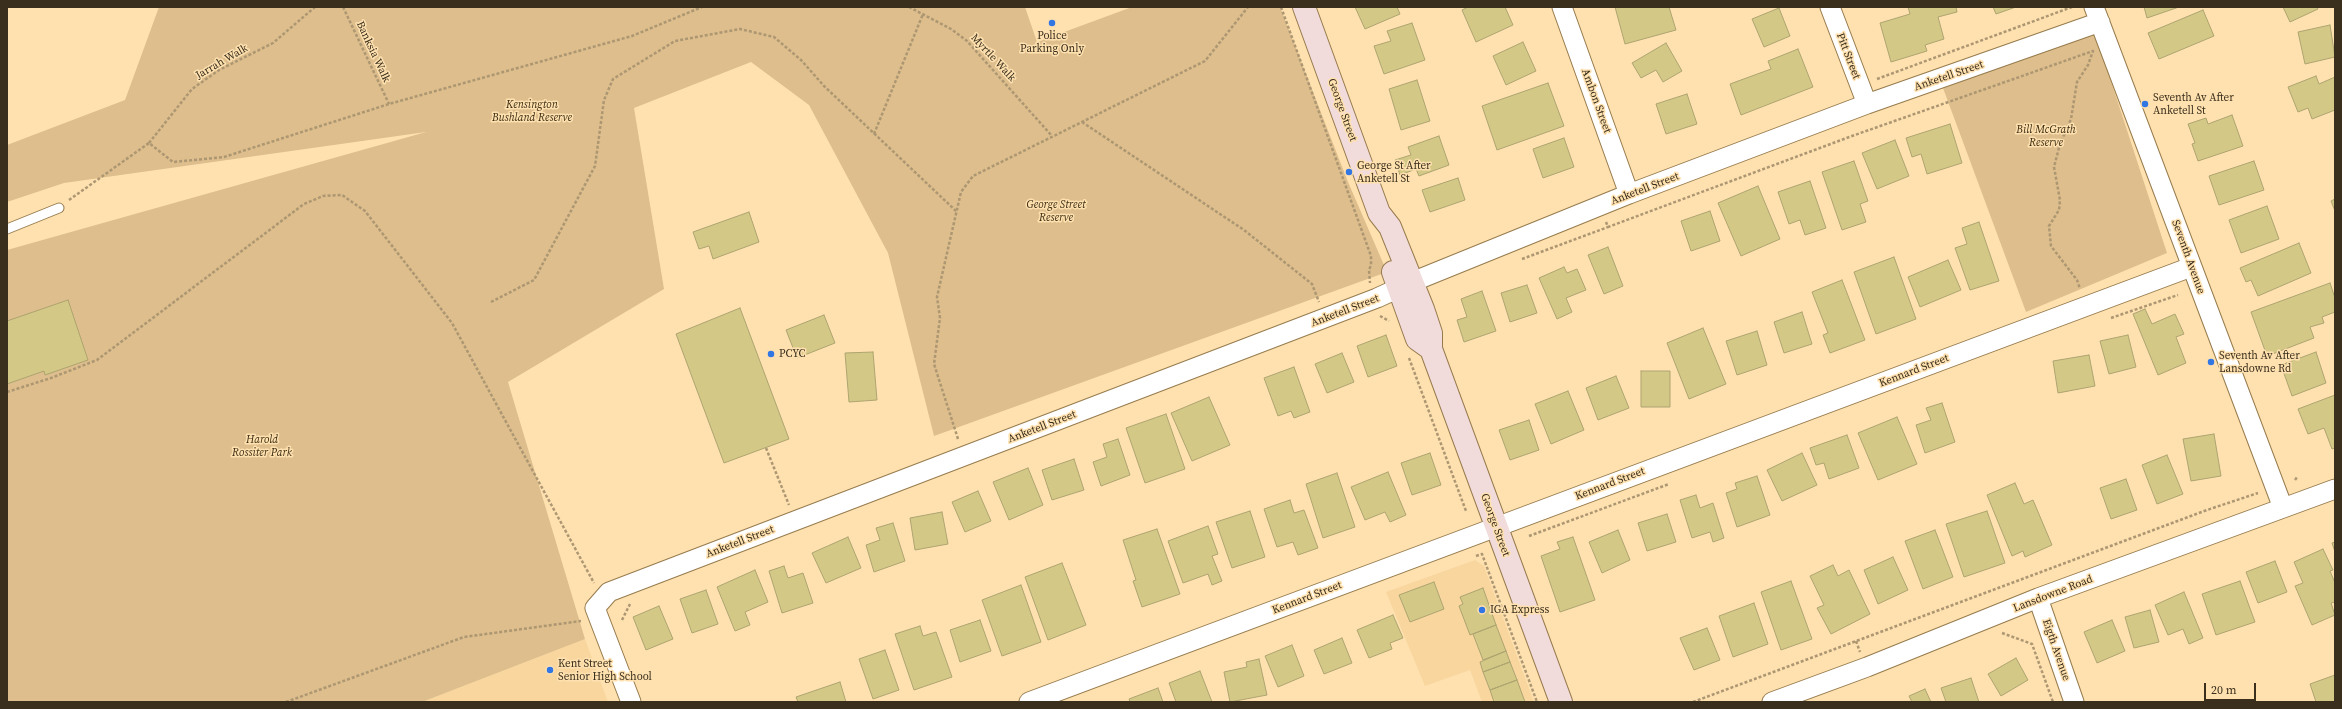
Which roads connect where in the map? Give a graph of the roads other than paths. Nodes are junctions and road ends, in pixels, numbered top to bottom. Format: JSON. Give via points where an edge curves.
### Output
{"nodes":[{"id":1,"x":1303,"y":7,"type":"edge"},
{"id":2,"x":1562,"y":7,"type":"edge"},
{"id":3,"x":1830,"y":7,"type":"edge"},
{"id":4,"x":2097,"y":14,"type":"edge"},
{"id":5,"x":1867,"y":104,"type":"junction"},
{"id":6,"x":1629,"y":194,"type":"junction"},
{"id":7,"x":59,"y":208,"type":"road end"},
{"id":8,"x":7,"y":229,"type":"edge"},
{"id":9,"x":2192,"y":266,"type":"junction"},
{"id":10,"x":1406,"y":285,"type":"junction"},
{"id":11,"x":2335,"y":489,"type":"edge"},
{"id":12,"x":2283,"y":508,"type":"junction"},
{"id":13,"x":1496,"y":527,"type":"junction"},
{"id":14,"x":2038,"y":598,"type":"junction"},
{"id":15,"x":631,"y":702,"type":"edge"},
{"id":16,"x":1029,"y":702,"type":"edge"},
{"id":17,"x":1561,"y":702,"type":"edge"},
{"id":18,"x":1772,"y":702,"type":"edge"},
{"id":19,"x":2074,"y":702,"type":"edge"}],
"edges":[{"from":1,"to":10,"type":"main road","name":"George Street","via":[[1380,213],[1377,230]]},
{"from":2,"to":6,"type":"street","name":"Ambon Street"},
{"from":3,"to":5,"type":"street","name":"Pitt Street"},
{"from":4,"to":5,"type":"street","name":"Anketell Street"},
{"from":4,"to":9,"type":"street","name":"Seventh Avenue"},
{"from":5,"to":6,"type":"street","name":"Anketell Street"},
{"from":6,"to":10,"type":"street","name":"Anketell Street"},
{"from":7,"to":8,"type":"lane"},
{"from":9,"to":12,"type":"street","name":"Seventh Avenue"},
{"from":9,"to":13,"type":"street","name":"Kennard Street"},
{"from":10,"to":13,"type":"main road","name":"George Street","via":[[1416,339],[1431,349]]},
{"from":10,"to":15,"type":"street","name":"Anketell Street","via":[[1325,319],[609,592],[599,608]]},
{"from":11,"to":12,"type":"street","name":"Lansdowne Road"},
{"from":12,"to":14,"type":"street","name":"Lansdowne Road"},
{"from":13,"to":16,"type":"street","name":"Kennard Street"},
{"from":13,"to":17,"type":"main road","name":"George Street"},
{"from":14,"to":18,"type":"street","name":"Lansdowne Road"},
{"from":14,"to":19,"type":"street","name":"Eigth Avenue"}]}
